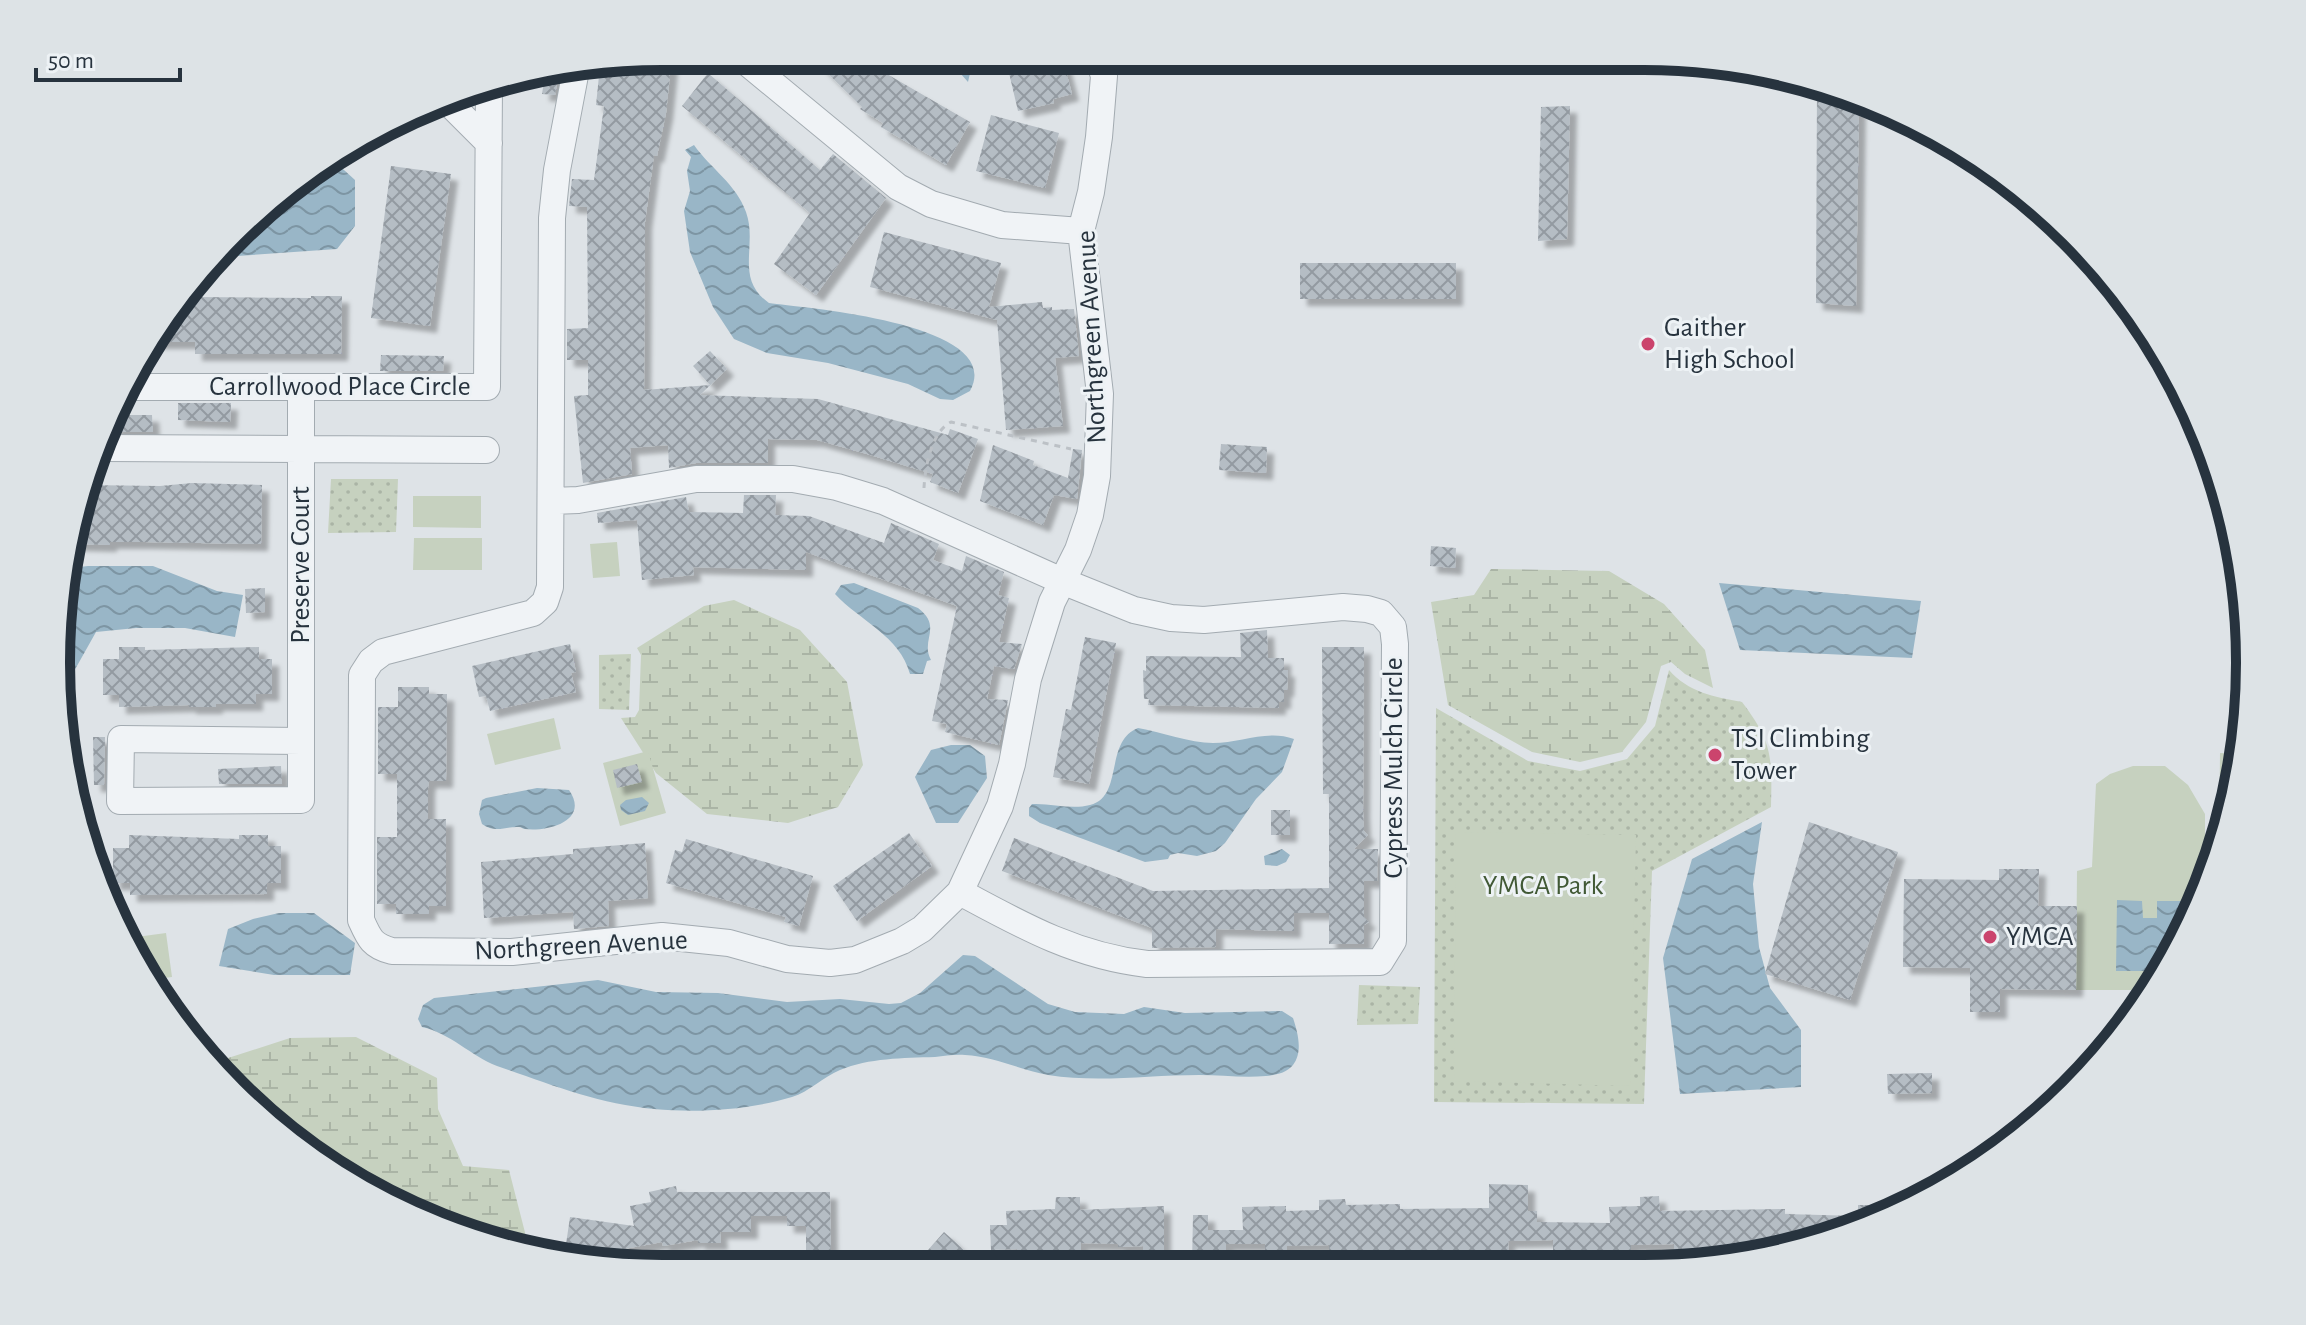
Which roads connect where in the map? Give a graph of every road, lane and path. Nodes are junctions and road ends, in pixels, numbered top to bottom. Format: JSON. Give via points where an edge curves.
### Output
{"nodes":[{"id":1,"x":755,"y":70,"type":"edge"},
{"id":2,"x":1102,"y":70,"type":"edge"},
{"id":3,"x":575,"y":77,"type":"edge"},
{"id":4,"x":489,"y":96,"type":"edge"},
{"id":5,"x":454,"y":108,"type":"edge"},
{"id":6,"x":489,"y":143,"type":"junction"},
{"id":7,"x":1081,"y":231,"type":"junction"},
{"id":8,"x":138,"y":387,"type":"edge"},
{"id":9,"x":301,"y":388,"type":"junction"},
{"id":10,"x":110,"y":448,"type":"edge"},
{"id":11,"x":301,"y":449,"type":"junction"},
{"id":12,"x":1071,"y":449,"type":"dead end"},
{"id":13,"x":486,"y":450,"type":"dead end"},
{"id":14,"x":924,"y":488,"type":"dead end"},
{"id":15,"x":552,"y":501,"type":"junction"},
{"id":16,"x":1062,"y":581,"type":"junction"},
{"id":17,"x":301,"y":741,"type":"junction"},
{"id":18,"x":960,"y":892,"type":"junction"}],
"edges":[{"from":1,"to":7,"type":"street","via":[[898,187],[931,204],[1002,225]]},
{"from":2,"to":7,"type":"street","name":"Northgreen Avenue","via":[[1099,137]]},
{"from":3,"to":15,"type":"street","name":"Northgreen Avenue","via":[[552,218]]},
{"from":4,"to":6,"type":"street","name":"Carrollwood Place Circle"},
{"from":5,"to":6,"type":"street"},
{"from":6,"to":9,"type":"street","name":"Carrollwood Place Circle","via":[[487,387]]},
{"from":7,"to":16,"type":"street","name":"Northgreen Avenue","via":[[1100,437],[1090,515]]},
{"from":8,"to":9,"type":"street","name":"Carrollwood Place Circle"},
{"from":9,"to":11,"type":"street","name":"Preserve Court"},
{"from":10,"to":11,"type":"street"},
{"from":11,"to":13,"type":"street"},
{"from":11,"to":17,"type":"street","name":"Preserve Court"},
{"from":12,"to":14,"type":"path","via":[[951,422],[937,437]]},
{"from":15,"to":16,"type":"street","name":"Cypress Mulch Circle","via":[[696,479],[793,479],[883,501]]},
{"from":15,"to":18,"type":"street","name":"Northgreen Avenue","via":[[550,587],[545,602],[533,613],[383,652],[362,675],[361,920],[377,947],[512,952],[662,936],[830,963],[855,960],[902,941]]},
{"from":16,"to":18,"type":"street","name":"Northgreen Avenue","via":[[1028,679],[1000,806]]},
{"from":16,"to":18,"type":"street","name":"Cypress Mulch Circle","via":[[1134,610],[1171,618],[1204,620],[1343,607],[1381,613],[1393,627],[1395,644],[1393,941],[1380,962],[1371,964],[1147,964],[1041,936]]},
{"from":17,"to":17,"type":"street","name":"Preserve Court","via":[[301,800],[120,801],[121,739]]}]}
